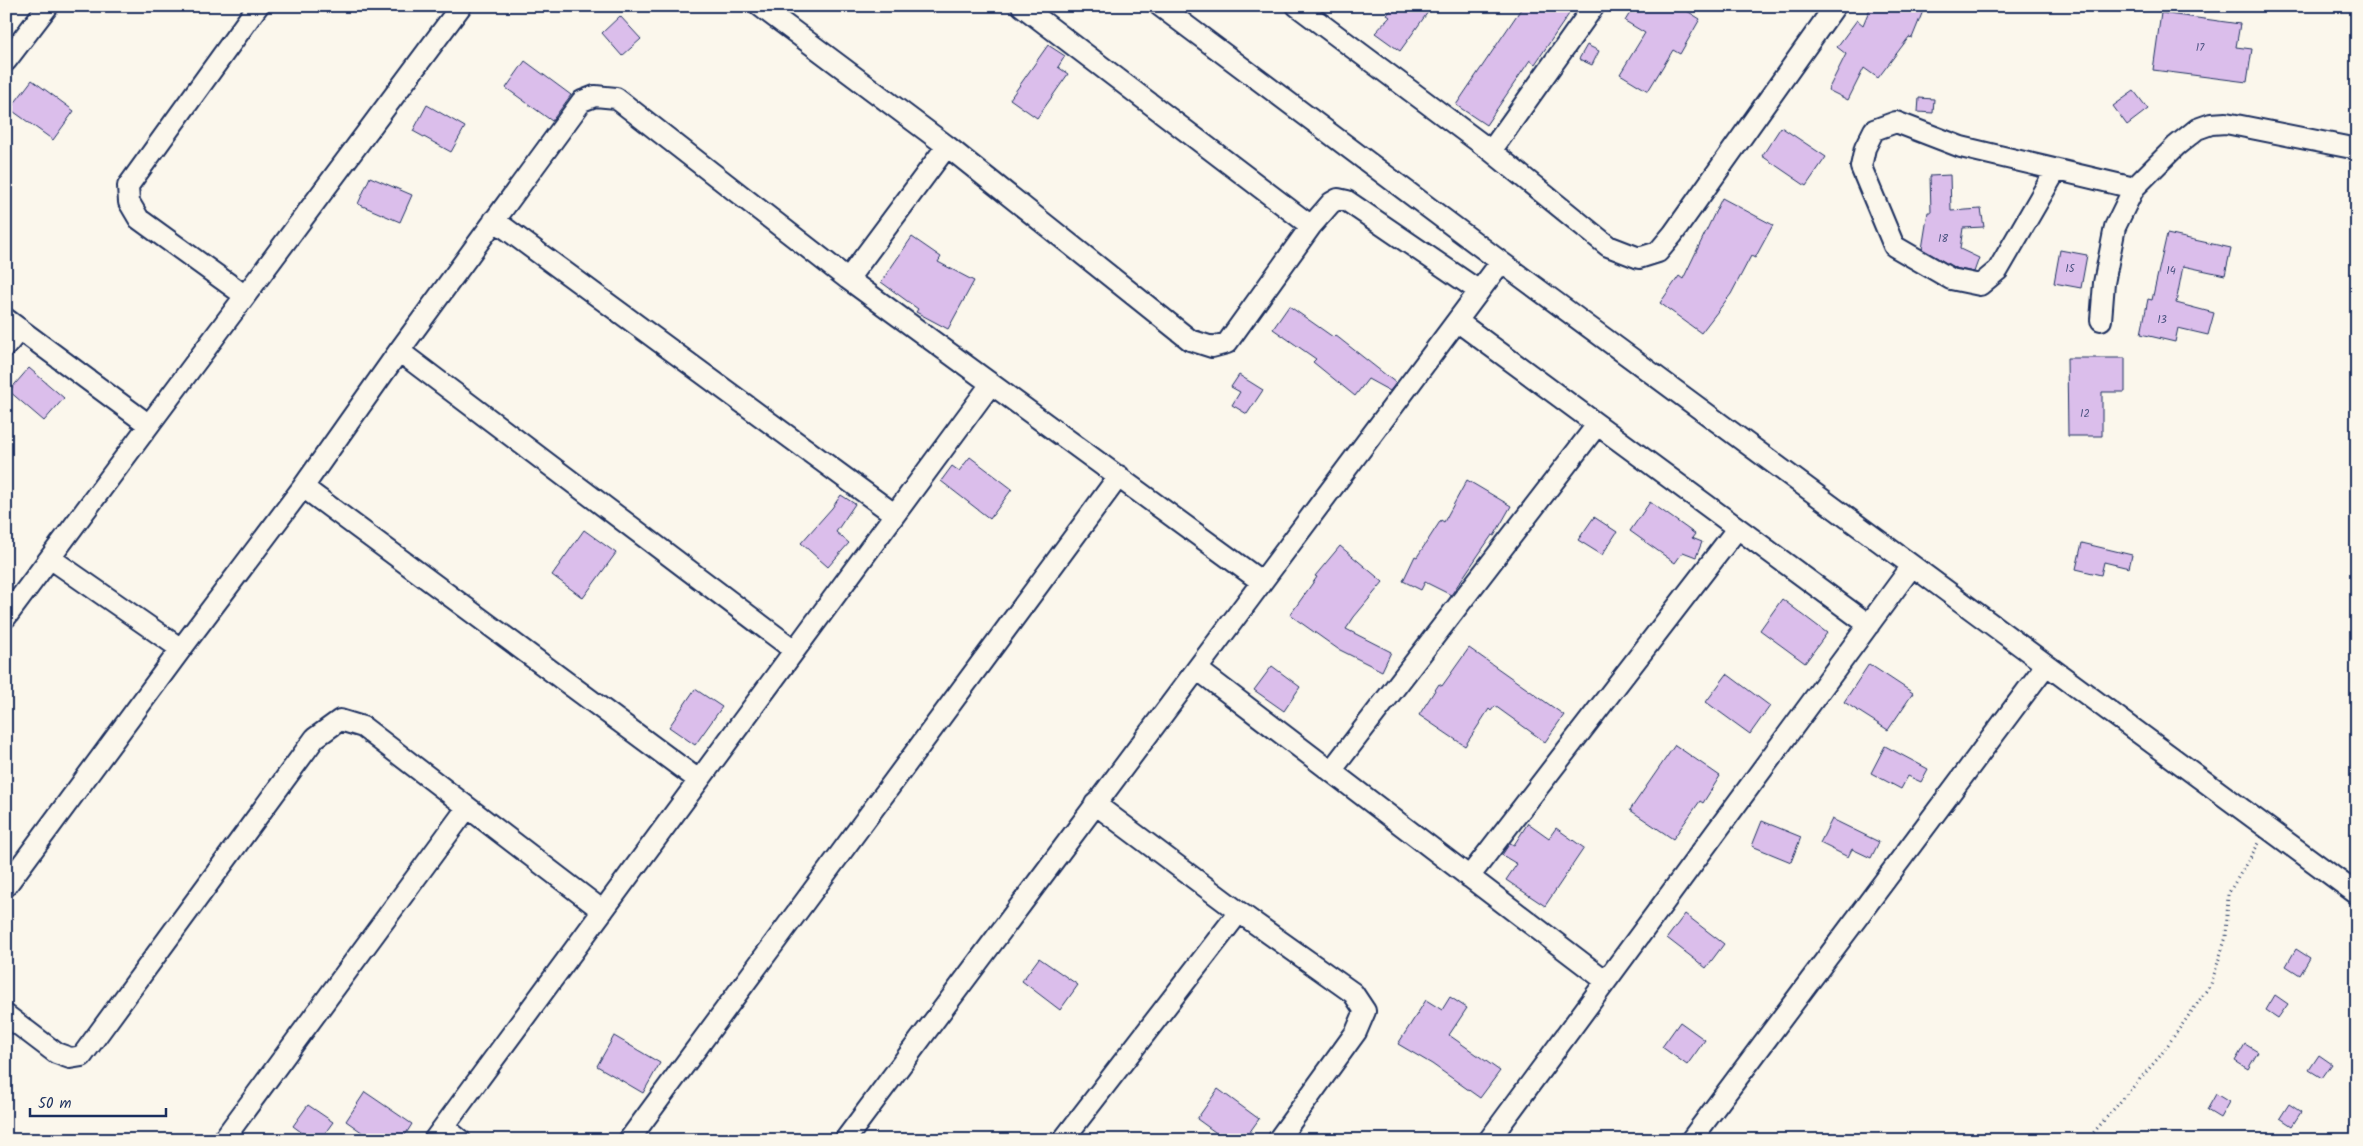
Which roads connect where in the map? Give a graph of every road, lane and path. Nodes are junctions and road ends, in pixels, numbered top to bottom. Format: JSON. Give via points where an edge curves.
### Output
{"nodes":[{"id":1,"x":48,"y":6,"type":"edge"},
{"id":2,"x":258,"y":6,"type":"edge"},
{"id":3,"x":461,"y":6,"type":"edge"},
{"id":4,"x":760,"y":6,"type":"edge"},
{"id":5,"x":1022,"y":6,"type":"edge"},
{"id":6,"x":1160,"y":6,"type":"edge"},
{"id":7,"x":1297,"y":6,"type":"edge"},
{"id":8,"x":1594,"y":6,"type":"edge"},
{"id":9,"x":1835,"y":6,"type":"edge"},
{"id":10,"x":6,"y":60,"type":"edge"},
{"id":11,"x":947,"y":146,"type":"junction"},
{"id":12,"x":2357,"y":148,"type":"edge"},
{"id":13,"x":1491,"y":151,"type":"junction"},
{"id":14,"x":2056,"y":170,"type":"junction"},
{"id":15,"x":2134,"y":188,"type":"junction"},
{"id":16,"x":494,"y":220,"type":"junction"},
{"id":17,"x":1310,"y":226,"type":"junction"},
{"id":18,"x":1501,"y":262,"type":"junction"},
{"id":19,"x":848,"y":279,"type":"junction"},
{"id":20,"x":1479,"y":291,"type":"junction"},
{"id":21,"x":244,"y":295,"type":"junction"},
{"id":22,"x":2101,"y":320,"type":"dead end"},
{"id":23,"x":1457,"y":321,"type":"junction"},
{"id":24,"x":13,"y":324,"type":"edge"},
{"id":25,"x":6,"y":346,"type":"edge"},
{"id":26,"x":399,"y":351,"type":"junction"},
{"id":27,"x":990,"y":384,"type":"junction"},
{"id":28,"x":149,"y":425,"type":"junction"},
{"id":29,"x":1597,"y":425,"type":"junction"},
{"id":30,"x":1120,"y":476,"type":"junction"},
{"id":31,"x":303,"y":487,"type":"junction"},
{"id":32,"x":894,"y":514,"type":"junction"},
{"id":33,"x":1737,"y":529,"type":"junction"},
{"id":34,"x":50,"y":558,"type":"junction"},
{"id":35,"x":1912,"y":566,"type":"junction"},
{"id":36,"x":1262,"y":582,"type":"junction"},
{"id":37,"x":6,"y":617,"type":"edge"},
{"id":38,"x":1869,"y":625,"type":"junction"},
{"id":39,"x":180,"y":649,"type":"junction"},
{"id":40,"x":794,"y":650,"type":"junction"},
{"id":41,"x":2046,"y":665,"type":"junction"},
{"id":42,"x":1197,"y":668,"type":"junction"},
{"id":43,"x":1331,"y":771,"type":"junction"},
{"id":44,"x":698,"y":779,"type":"junction"},
{"id":45,"x":1096,"y":804,"type":"junction"},
{"id":46,"x":468,"y":808,"type":"junction"},
{"id":47,"x":2268,"y":829,"type":"junction"},
{"id":48,"x":1469,"y":877,"type":"junction"},
{"id":49,"x":6,"y":886,"type":"edge"},
{"id":50,"x":2357,"y":894,"type":"edge"},
{"id":51,"x":603,"y":911,"type":"junction"},
{"id":52,"x":1239,"y":912,"type":"junction"},
{"id":53,"x":1606,"y":981,"type":"junction"},
{"id":54,"x":6,"y":1015,"type":"edge"},
{"id":55,"x":439,"y":1133,"type":"edge"},
{"id":56,"x":223,"y":1140,"type":"edge"},
{"id":57,"x":460,"y":1140,"type":"edge"},
{"id":58,"x":629,"y":1140,"type":"edge"},
{"id":59,"x":845,"y":1140,"type":"edge"},
{"id":60,"x":1063,"y":1140,"type":"edge"},
{"id":61,"x":1278,"y":1140,"type":"edge"},
{"id":62,"x":1490,"y":1140,"type":"edge"},
{"id":63,"x":1691,"y":1140,"type":"edge"},
{"id":64,"x":2087,"y":1140,"type":"edge"}],
"edges":[{"from":1,"to":10,"type":"street"},
{"from":2,"to":21,"type":"street","via":[[128,186],[129,202],[139,219]]},
{"from":3,"to":21,"type":"street"},
{"from":4,"to":11,"type":"street"},
{"from":5,"to":17,"type":"street"},
{"from":6,"to":18,"type":"street"},
{"from":7,"to":13,"type":"street"},
{"from":8,"to":13,"type":"street"},
{"from":9,"to":13,"type":"street","via":[[1658,252],[1639,258],[1608,246]]},
{"from":11,"to":17,"type":"street","via":[[1190,340],[1212,347],[1227,343]]},
{"from":11,"to":19,"type":"street"},
{"from":12,"to":15,"type":"street","via":[[2226,123],[2211,124],[2197,129],[2176,146]]},
{"from":14,"to":14,"type":"street","via":[[1961,147],[1896,122],[1874,130],[1864,148],[1861,167],[1894,246],[1951,279],[1980,285],[1998,270]]},
{"from":14,"to":15,"type":"street"},
{"from":15,"to":22,"type":"street","via":[[2115,227],[2104,283]]},
{"from":16,"to":19,"type":"street","via":[[582,101],[595,96],[616,98]]},
{"from":16,"to":26,"type":"street"},
{"from":16,"to":32,"type":"street"},
{"from":17,"to":20,"type":"street","via":[[1331,203],[1338,199],[1347,201]]},
{"from":18,"to":20,"type":"street"},
{"from":18,"to":35,"type":"street"},
{"from":19,"to":27,"type":"street"},
{"from":20,"to":23,"type":"street"},
{"from":21,"to":28,"type":"street"},
{"from":23,"to":29,"type":"street"},
{"from":23,"to":36,"type":"street"},
{"from":24,"to":25,"type":"street"},
{"from":24,"to":28,"type":"street"},
{"from":26,"to":31,"type":"street"},
{"from":26,"to":40,"type":"street"},
{"from":27,"to":30,"type":"street"},
{"from":27,"to":32,"type":"street"},
{"from":28,"to":34,"type":"street"},
{"from":29,"to":33,"type":"street"},
{"from":29,"to":43,"type":"street"},
{"from":30,"to":36,"type":"street"},
{"from":30,"to":58,"type":"street"},
{"from":31,"to":39,"type":"street"},
{"from":31,"to":44,"type":"street"},
{"from":32,"to":40,"type":"street"},
{"from":33,"to":38,"type":"street"},
{"from":33,"to":48,"type":"street"},
{"from":34,"to":37,"type":"street"},
{"from":34,"to":39,"type":"street"},
{"from":35,"to":38,"type":"street"},
{"from":35,"to":41,"type":"street"},
{"from":36,"to":42,"type":"street"},
{"from":38,"to":53,"type":"street"},
{"from":39,"to":49,"type":"street"},
{"from":40,"to":44,"type":"street"},
{"from":41,"to":47,"type":"street"},
{"from":41,"to":63,"type":"street"},
{"from":42,"to":43,"type":"street"},
{"from":42,"to":45,"type":"street"},
{"from":43,"to":48,"type":"street"},
{"from":44,"to":51,"type":"street"},
{"from":45,"to":52,"type":"street"},
{"from":45,"to":59,"type":"street"},
{"from":46,"to":51,"type":"street"},
{"from":46,"to":54,"type":"street","via":[[363,727],[340,720],[315,738],[82,1056],[70,1058],[56,1053]]},
{"from":46,"to":56,"type":"street"},
{"from":47,"to":50,"type":"street"},
{"from":47,"to":64,"type":"path","via":[[2228,894],[2226,937],[2212,984],[2160,1056]]},
{"from":48,"to":53,"type":"street"},
{"from":51,"to":55,"type":"street"},
{"from":52,"to":60,"type":"street"},
{"from":52,"to":61,"type":"street","via":[[1353,993],[1365,1011],[1356,1032]]},
{"from":53,"to":62,"type":"street"},
{"from":55,"to":57,"type":"street"}]}
